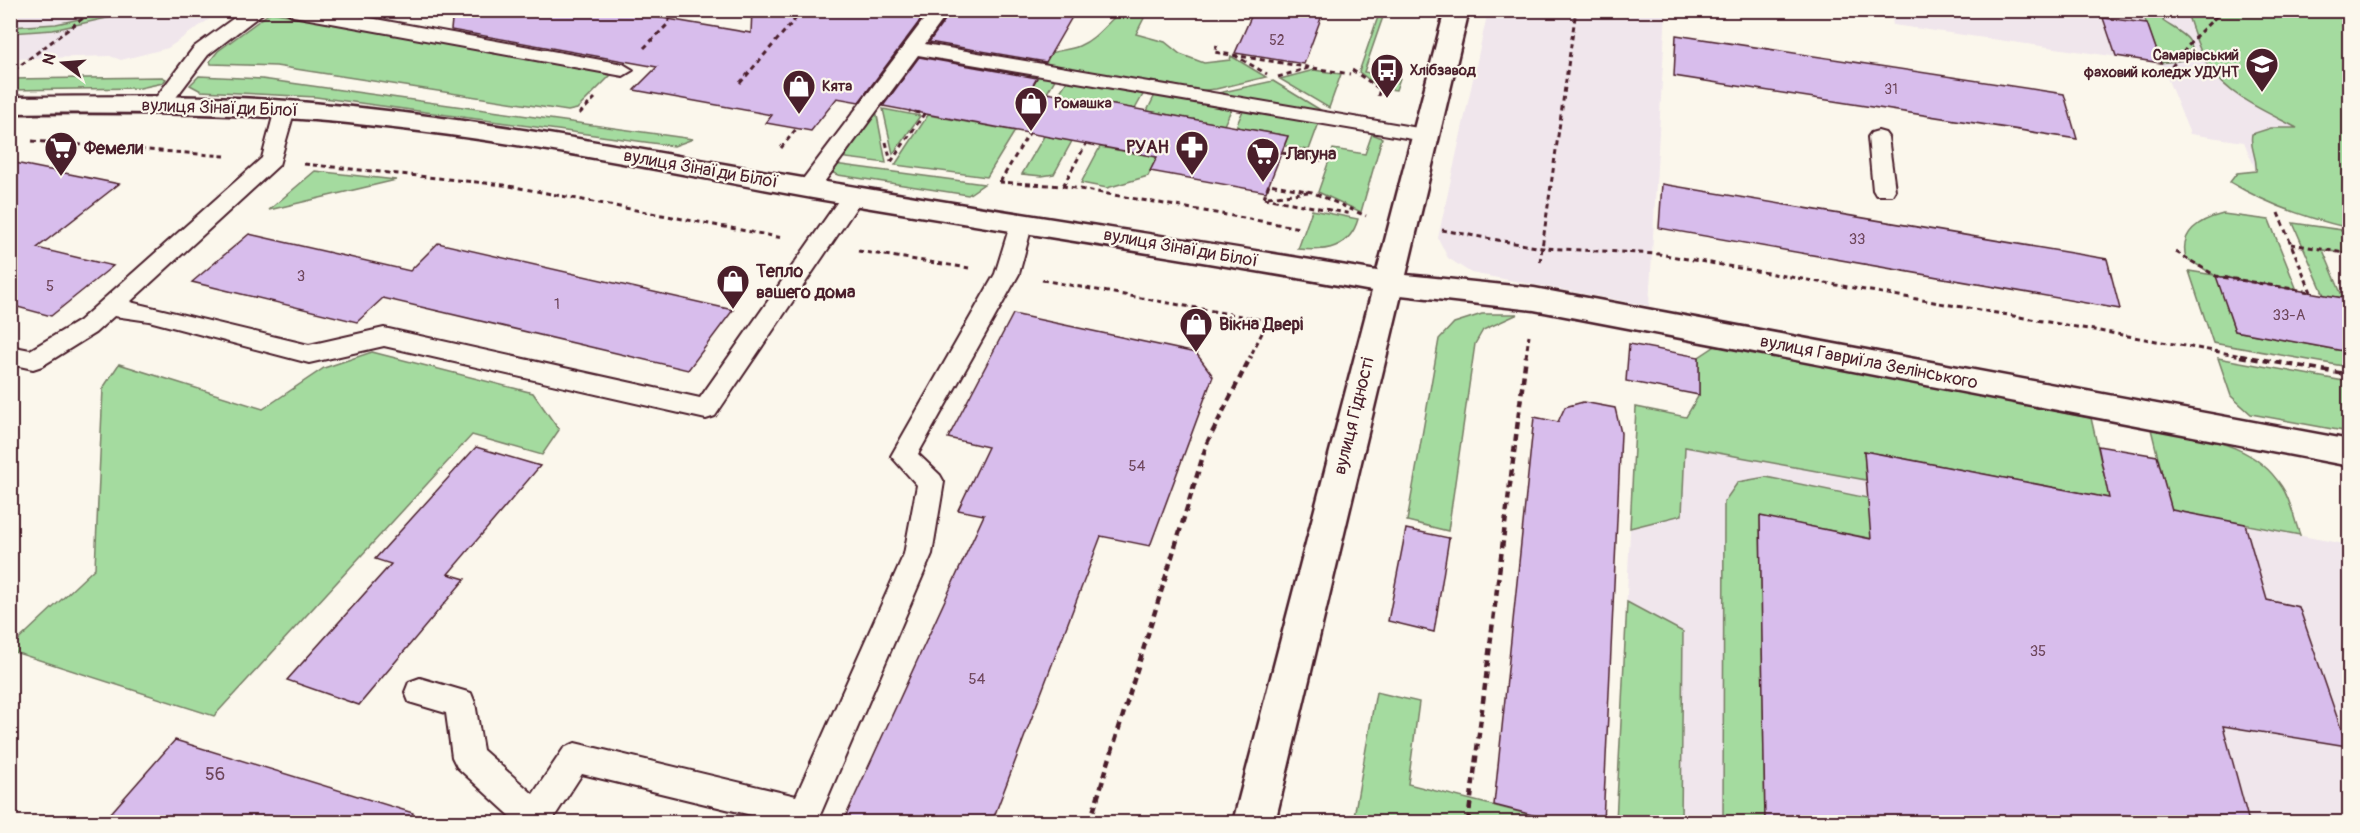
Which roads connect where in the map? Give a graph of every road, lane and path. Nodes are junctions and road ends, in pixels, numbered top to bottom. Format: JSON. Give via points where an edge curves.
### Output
{"nodes":[{"id":1,"x":94,"y":10,"type":"edge"},
{"id":2,"x":258,"y":10,"type":"edge"},
{"id":3,"x":293,"y":10,"type":"edge"},
{"id":4,"x":803,"y":10,"type":"edge"},
{"id":5,"x":863,"y":10,"type":"edge"},
{"id":6,"x":941,"y":10,"type":"edge"},
{"id":7,"x":1456,"y":10,"type":"edge"},
{"id":8,"x":1576,"y":10,"type":"edge"},
{"id":9,"x":2223,"y":10,"type":"edge"},
{"id":10,"x":906,"y":18,"type":"dead end"},
{"id":11,"x":1217,"y":45,"type":"dead end"},
{"id":12,"x":913,"y":48,"type":"junction"},
{"id":13,"x":13,"y":70,"type":"dead end"},
{"id":14,"x":622,"y":70,"type":"dead end"},
{"id":15,"x":2166,"y":75,"type":"dead end"},
{"id":16,"x":740,"y":83,"type":"dead end"},
{"id":17,"x":1380,"y":89,"type":"dead end"},
{"id":18,"x":161,"y":104,"type":"junction"},
{"id":19,"x":10,"y":105,"type":"edge"},
{"id":20,"x":285,"y":110,"type":"junction"},
{"id":21,"x":924,"y":114,"type":"dead end"},
{"id":22,"x":797,"y":128,"type":"dead end"},
{"id":23,"x":1029,"y":133,"type":"dead end"},
{"id":24,"x":1424,"y":135,"type":"junction"},
{"id":25,"x":1878,"y":137,"type":"dead end"},
{"id":26,"x":25,"y":141,"type":"dead end"},
{"id":27,"x":1086,"y":144,"type":"dead end"},
{"id":28,"x":779,"y":151,"type":"dead end"},
{"id":29,"x":1282,"y":153,"type":"dead end"},
{"id":30,"x":829,"y":159,"type":"junction"},
{"id":31,"x":272,"y":160,"type":"junction"},
{"id":32,"x":1322,"y":160,"type":"dead end"},
{"id":33,"x":989,"y":180,"type":"dead end"},
{"id":34,"x":1000,"y":182,"type":"junction"},
{"id":35,"x":1063,"y":186,"type":"junction"},
{"id":36,"x":808,"y":188,"type":"junction"},
{"id":37,"x":1884,"y":190,"type":"dead end"},
{"id":38,"x":1312,"y":192,"type":"junction"},
{"id":39,"x":853,"y":196,"type":"junction"},
{"id":40,"x":1264,"y":198,"type":"junction"},
{"id":41,"x":2278,"y":213,"type":"dead end"},
{"id":42,"x":1358,"y":215,"type":"junction"},
{"id":43,"x":1369,"y":217,"type":"dead end"},
{"id":44,"x":1022,"y":222,"type":"junction"},
{"id":45,"x":1300,"y":228,"type":"dead end"},
{"id":46,"x":1439,"y":229,"type":"dead end"},
{"id":47,"x":2291,"y":244,"type":"junction"},
{"id":48,"x":819,"y":245,"type":"junction"},
{"id":49,"x":1542,"y":248,"type":"junction"},
{"id":50,"x":2176,"y":252,"type":"dead end"},
{"id":51,"x":2349,"y":254,"type":"edge"},
{"id":52,"x":1007,"y":274,"type":"junction"},
{"id":53,"x":1387,"y":283,"type":"junction"},
{"id":54,"x":1534,"y":299,"type":"junction"},
{"id":55,"x":110,"y":307,"type":"junction"},
{"id":56,"x":10,"y":355,"type":"edge"},
{"id":57,"x":2349,"y":375,"type":"edge"},
{"id":58,"x":2349,"y":453,"type":"edge"},
{"id":59,"x":420,"y":692,"type":"dead end"},
{"id":60,"x":535,"y":820,"type":"edge"},
{"id":61,"x":1090,"y":822,"type":"edge"},
{"id":62,"x":1254,"y":822,"type":"edge"},
{"id":63,"x":1468,"y":822,"type":"edge"}],
"edges":[{"from":1,"to":13,"type":"path"},
{"from":2,"to":18,"type":"lane","via":[[201,51]]},
{"from":3,"to":14,"type":"lane"},
{"from":4,"to":16,"type":"path"},
{"from":5,"to":10,"type":"path"},
{"from":6,"to":12,"type":"lane"},
{"from":7,"to":24,"type":"street","name":"вулиця Гідності"},
{"from":8,"to":49,"type":"path"},
{"from":9,"to":15,"type":"path","via":[[2196,36]]},
{"from":11,"to":17,"type":"path","via":[[1214,52],[1351,72]]},
{"from":12,"to":24,"type":"lane"},
{"from":12,"to":30,"type":"lane"},
{"from":18,"to":19,"type":"street","name":"вулиця Зінаїди Білої"},
{"from":18,"to":20,"type":"street","name":"вулиця Зінаїди Білої"},
{"from":20,"to":31,"type":"lane"},
{"from":20,"to":36,"type":"street","name":"вулиця Зінаїди Білої","via":[[380,118],[577,147]]},
{"from":21,"to":30,"type":"path","via":[[887,167]]},
{"from":22,"to":28,"type":"path"},
{"from":23,"to":34,"type":"path"},
{"from":24,"to":53,"type":"street","name":"вулиця Гідності"},
{"from":25,"to":37,"type":"lane"},
{"from":26,"to":31,"type":"path"},
{"from":27,"to":35,"type":"path"},
{"from":29,"to":32,"type":"path"},
{"from":30,"to":36,"type":"lane"},
{"from":31,"to":48,"type":"path","via":[[504,185]]},
{"from":31,"to":55,"type":"lane"},
{"from":33,"to":34,"type":"path"},
{"from":34,"to":35,"type":"path"},
{"from":35,"to":45,"type":"path"},
{"from":36,"to":39,"type":"street","name":"вулиця Зінаїди Білої"},
{"from":38,"to":40,"type":"path"},
{"from":38,"to":40,"type":"path","via":[[1269,184]]},
{"from":38,"to":42,"type":"path"},
{"from":39,"to":44,"type":"street","name":"вулиця Зінаїди Білої"},
{"from":39,"to":48,"type":"lane"},
{"from":40,"to":42,"type":"path"},
{"from":41,"to":47,"type":"path"},
{"from":42,"to":43,"type":"path"},
{"from":44,"to":52,"type":"lane"},
{"from":44,"to":53,"type":"street","name":"вулиця Зінаїди Білої"},
{"from":46,"to":49,"type":"path"},
{"from":47,"to":50,"type":"path","via":[[2311,292],[2216,276]]},
{"from":47,"to":51,"type":"path"},
{"from":48,"to":52,"type":"path"},
{"from":48,"to":55,"type":"lane","via":[[706,410],[384,337],[309,354]]},
{"from":49,"to":54,"type":"path"},
{"from":49,"to":57,"type":"path","via":[[1659,254]]},
{"from":52,"to":60,"type":"lane","via":[[904,456],[931,482],[918,554],[805,813],[575,758]]},
{"from":52,"to":61,"type":"path","via":[[1268,321],[1207,443]]},
{"from":53,"to":54,"type":"street","name":"вулиця Гавриїла Зелінського"},
{"from":53,"to":62,"type":"street","name":"вулиця Гідності"},
{"from":54,"to":58,"type":"street","name":"вулиця Гавриїла Зелінського"},
{"from":54,"to":63,"type":"path"},
{"from":55,"to":56,"type":"lane","via":[[87,327],[33,360]]},
{"from":59,"to":60,"type":"lane","via":[[460,704],[468,757]]}]}
